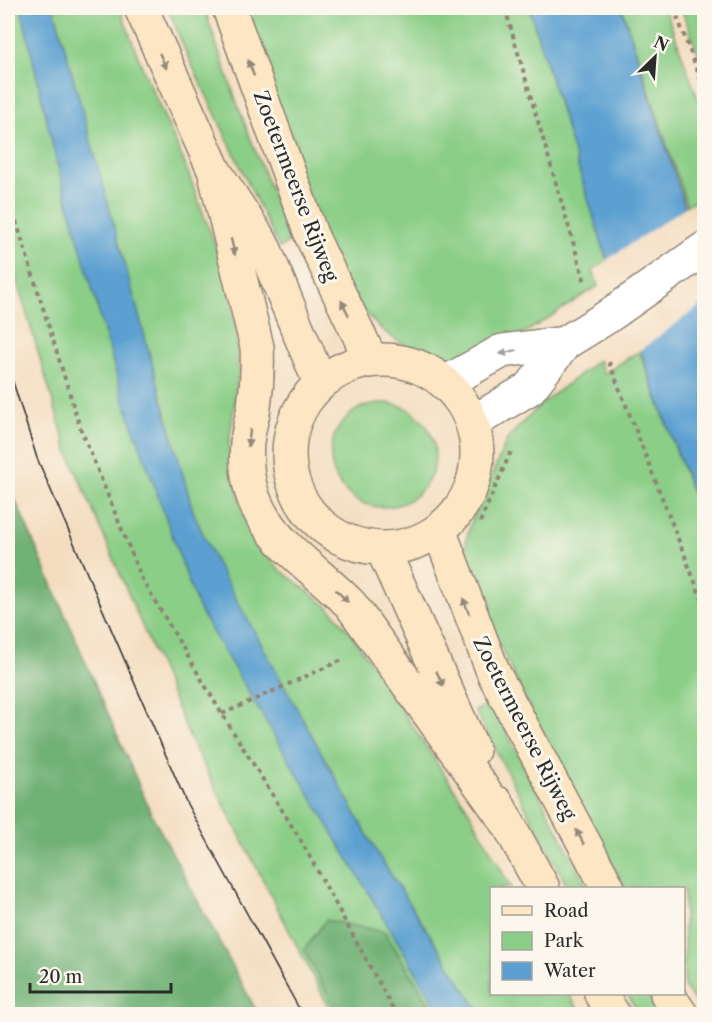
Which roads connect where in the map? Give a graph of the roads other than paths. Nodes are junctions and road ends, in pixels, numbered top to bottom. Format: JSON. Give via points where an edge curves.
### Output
{"nodes":[{"id":1,"x":141,"y":8,"type":"edge"},
{"id":2,"x":229,"y":8,"type":"edge"},
{"id":3,"x":214,"y":170,"type":"junction"},
{"id":4,"x":705,"y":249,"type":"edge"},
{"id":5,"x":565,"y":343,"type":"junction"},
{"id":6,"x":371,"y":360,"type":"junction"},
{"id":7,"x":446,"y":382,"type":"junction"},
{"id":8,"x":320,"y":383,"type":"junction"},
{"id":9,"x":472,"y":423,"type":"junction"},
{"id":10,"x":439,"y":530,"type":"junction"},
{"id":11,"x":382,"y":548,"type":"junction"},
{"id":12,"x":506,"y":821,"type":"junction"},
{"id":13,"x":542,"y":887,"type":"edge"},
{"id":14,"x":607,"y":887,"type":"edge"},
{"id":15,"x":602,"y":995,"type":"edge"},
{"id":16,"x":668,"y":995,"type":"edge"},
{"id":17,"x":613,"y":1014,"type":"edge"},
{"id":18,"x":681,"y":1014,"type":"edge"}],
"edges":[{"from":1,"to":3,"type":"main road","one_way":true},
{"from":6,"to":2,"type":"main road","name":"Zoetermeerse Rijweg","one_way":true,"via":[[312,237]]},
{"from":3,"to":8,"type":"main road","via":[[263,245]]},
{"from":3,"to":12,"type":"main road","one_way":true,"via":[[257,347],[258,374],[247,442],[253,500],[282,544],[351,605]]},
{"from":4,"to":5,"type":"street"},
{"from":5,"to":7,"type":"street","one_way":true,"via":[[502,351]]},
{"from":5,"to":9,"type":"street","via":[[530,388]]},
{"from":6,"to":7,"type":"main road","via":[[403,361]]},
{"from":6,"to":8,"type":"main road","via":[[340,369]]},
{"from":7,"to":9,"type":"main road","via":[[462,401]]},
{"from":8,"to":11,"type":"main road","via":[[301,406],[292,426],[288,454],[292,482],[309,513],[329,532],[355,543]]},
{"from":9,"to":10,"type":"main road","via":[[477,445],[472,485],[460,508]]},
{"from":10,"to":11,"type":"main road","via":[[413,543]]},
{"from":14,"to":10,"type":"main road","name":"Zoetermeerse Rijweg","one_way":true,"via":[[494,674]]},
{"from":11,"to":12,"type":"main road","one_way":true},
{"from":12,"to":13,"type":"main road"},
{"from":15,"to":17,"type":"main road"},
{"from":16,"to":18,"type":"main road"}]}
